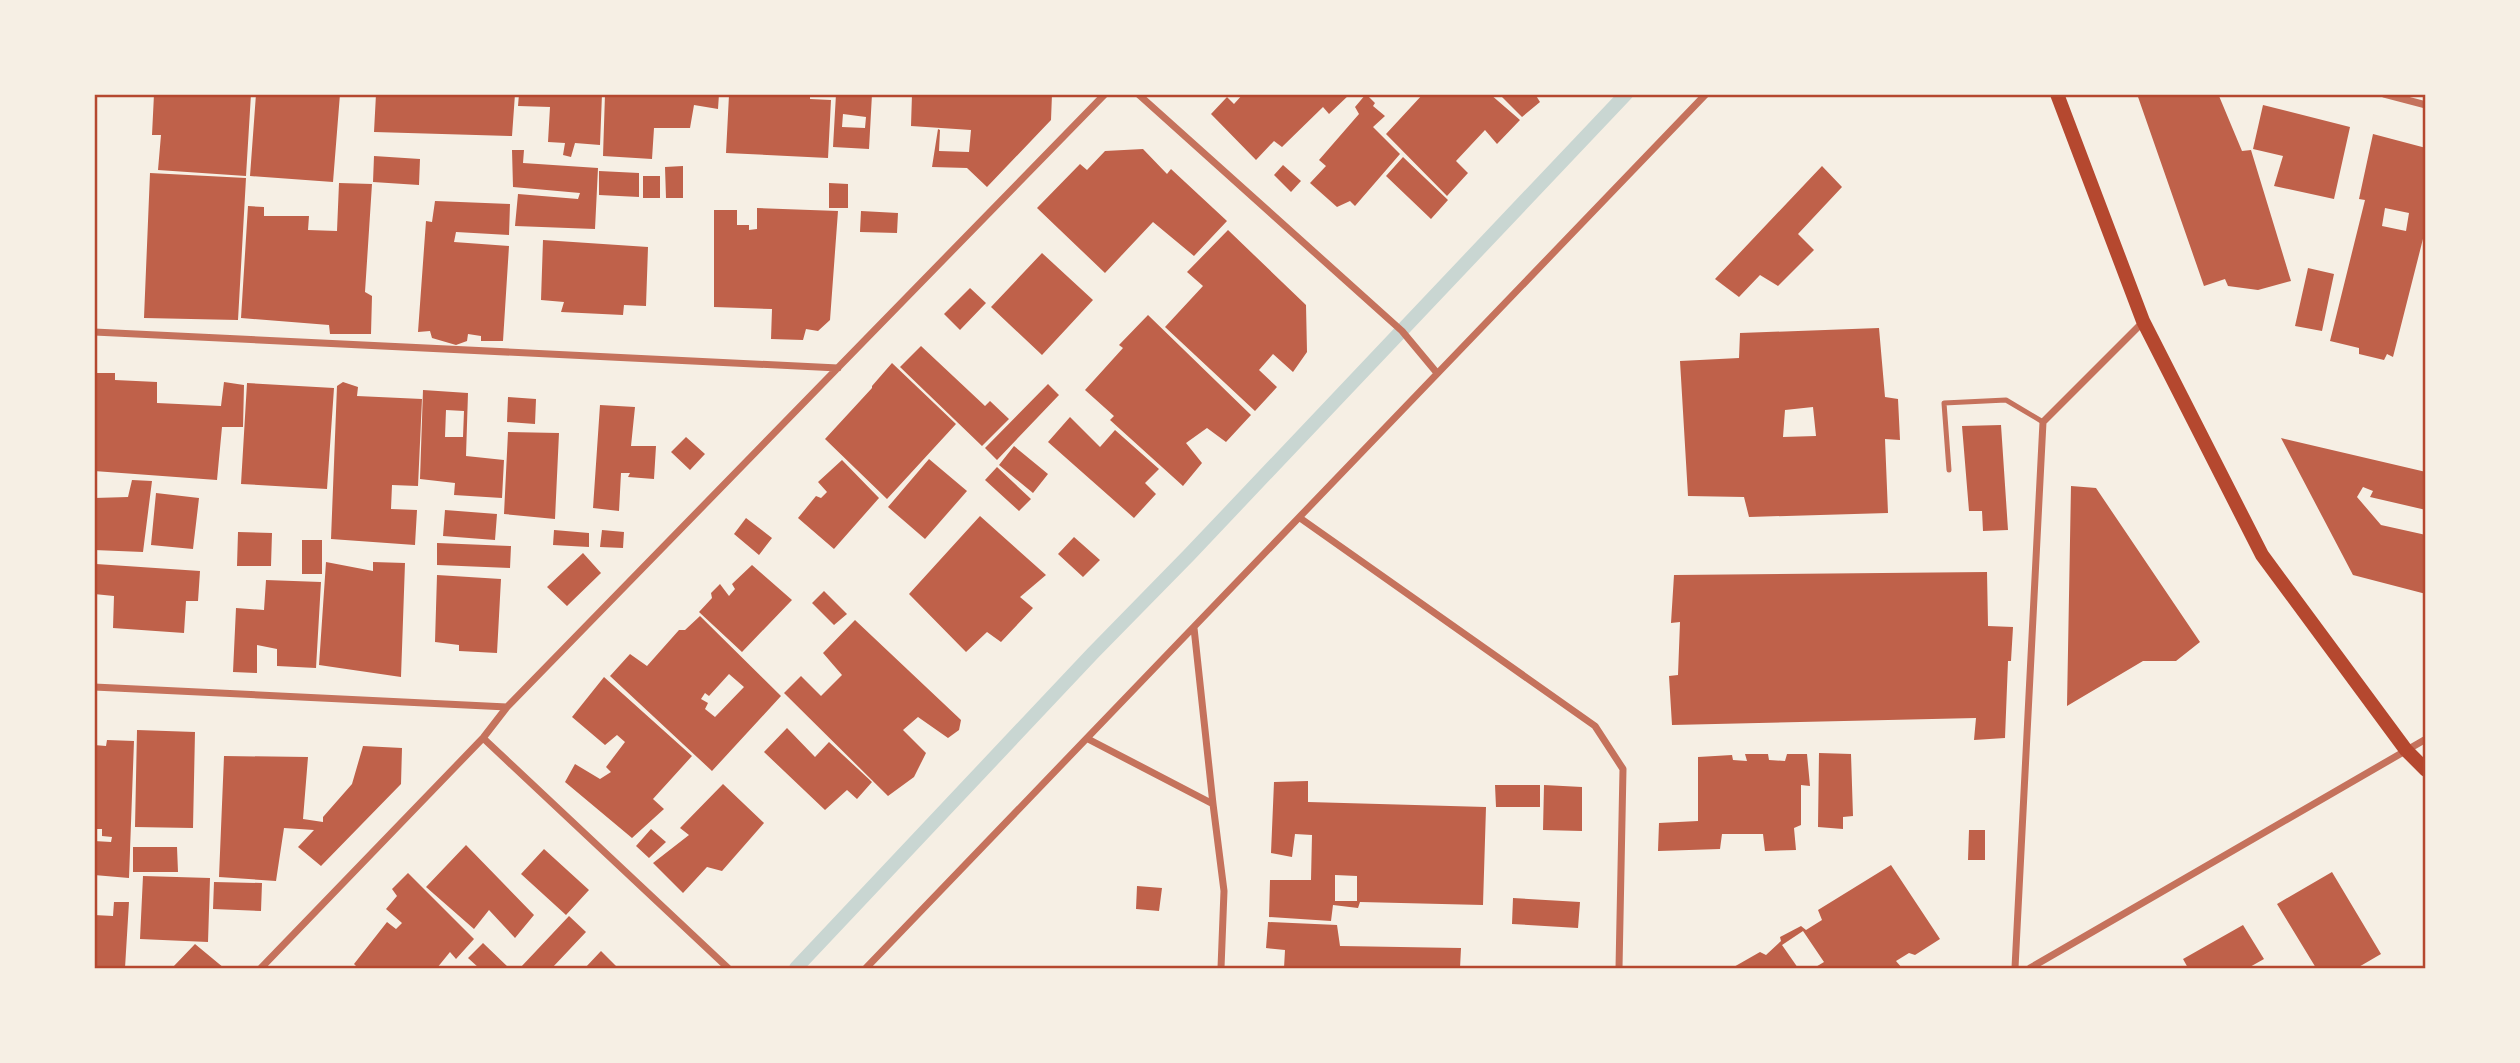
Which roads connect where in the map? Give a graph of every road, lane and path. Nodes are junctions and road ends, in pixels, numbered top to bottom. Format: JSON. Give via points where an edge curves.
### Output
{"nodes":[{"id":1,"x":1105,"y":94,"type":"edge"},
{"id":2,"x":1138,"y":94,"type":"edge"},
{"id":3,"x":1706,"y":94,"type":"edge"},
{"id":4,"x":2057,"y":94,"type":"edge"},
{"id":5,"x":2384,"y":94,"type":"edge"},
{"id":6,"x":2426,"y":105,"type":"edge"},
{"id":7,"x":2143,"y":321,"type":"junction"},
{"id":8,"x":94,"y":332,"type":"edge"},
{"id":9,"x":838,"y":368,"type":"junction"},
{"id":10,"x":1437,"y":373,"type":"junction"},
{"id":11,"x":2043,"y":422,"type":"junction"},
{"id":12,"x":1950,"y":470,"type":"dead end"},
{"id":13,"x":1300,"y":518,"type":"junction"},
{"id":14,"x":1194,"y":628,"type":"junction"},
{"id":15,"x":94,"y":687,"type":"edge"},
{"id":16,"x":507,"y":707,"type":"junction"},
{"id":17,"x":483,"y":738,"type":"junction"},
{"id":18,"x":2426,"y":739,"type":"edge"},
{"id":19,"x":1088,"y":740,"type":"junction"},
{"id":20,"x":2406,"y":750,"type":"junction"},
{"id":21,"x":2426,"y":769,"type":"edge"},
{"id":22,"x":1213,"y":804,"type":"junction"},
{"id":23,"x":261,"y":968,"type":"edge"},
{"id":24,"x":729,"y":968,"type":"edge"},
{"id":25,"x":866,"y":968,"type":"edge"},
{"id":26,"x":1221,"y":968,"type":"edge"},
{"id":27,"x":1619,"y":968,"type":"edge"},
{"id":28,"x":2015,"y":968,"type":"edge"},
{"id":29,"x":2030,"y":968,"type":"edge"}],
"edges":[{"from":1,"to":9,"type":"street"},
{"from":2,"to":10,"type":"street","via":[[1402,331]]},
{"from":3,"to":10,"type":"street"},
{"from":4,"to":7,"type":"main road"},
{"from":5,"to":6,"type":"street"},
{"from":7,"to":11,"type":"street"},
{"from":7,"to":20,"type":"main road","via":[[2262,555]]},
{"from":8,"to":9,"type":"street"},
{"from":9,"to":16,"type":"street"},
{"from":10,"to":13,"type":"street"},
{"from":11,"to":12,"type":"lane","via":[[2006,400],[1944,403]]},
{"from":11,"to":28,"type":"street"},
{"from":13,"to":14,"type":"street"},
{"from":13,"to":27,"type":"street","via":[[1595,726],[1623,769]]},
{"from":14,"to":19,"type":"street"},
{"from":14,"to":22,"type":"street"},
{"from":15,"to":16,"type":"street"},
{"from":16,"to":17,"type":"street"},
{"from":17,"to":23,"type":"street"},
{"from":17,"to":24,"type":"street"},
{"from":18,"to":20,"type":"street"},
{"from":19,"to":22,"type":"street"},
{"from":19,"to":25,"type":"street"},
{"from":20,"to":21,"type":"main road"},
{"from":20,"to":29,"type":"street"},
{"from":22,"to":26,"type":"street","via":[[1224,891]]}]}
